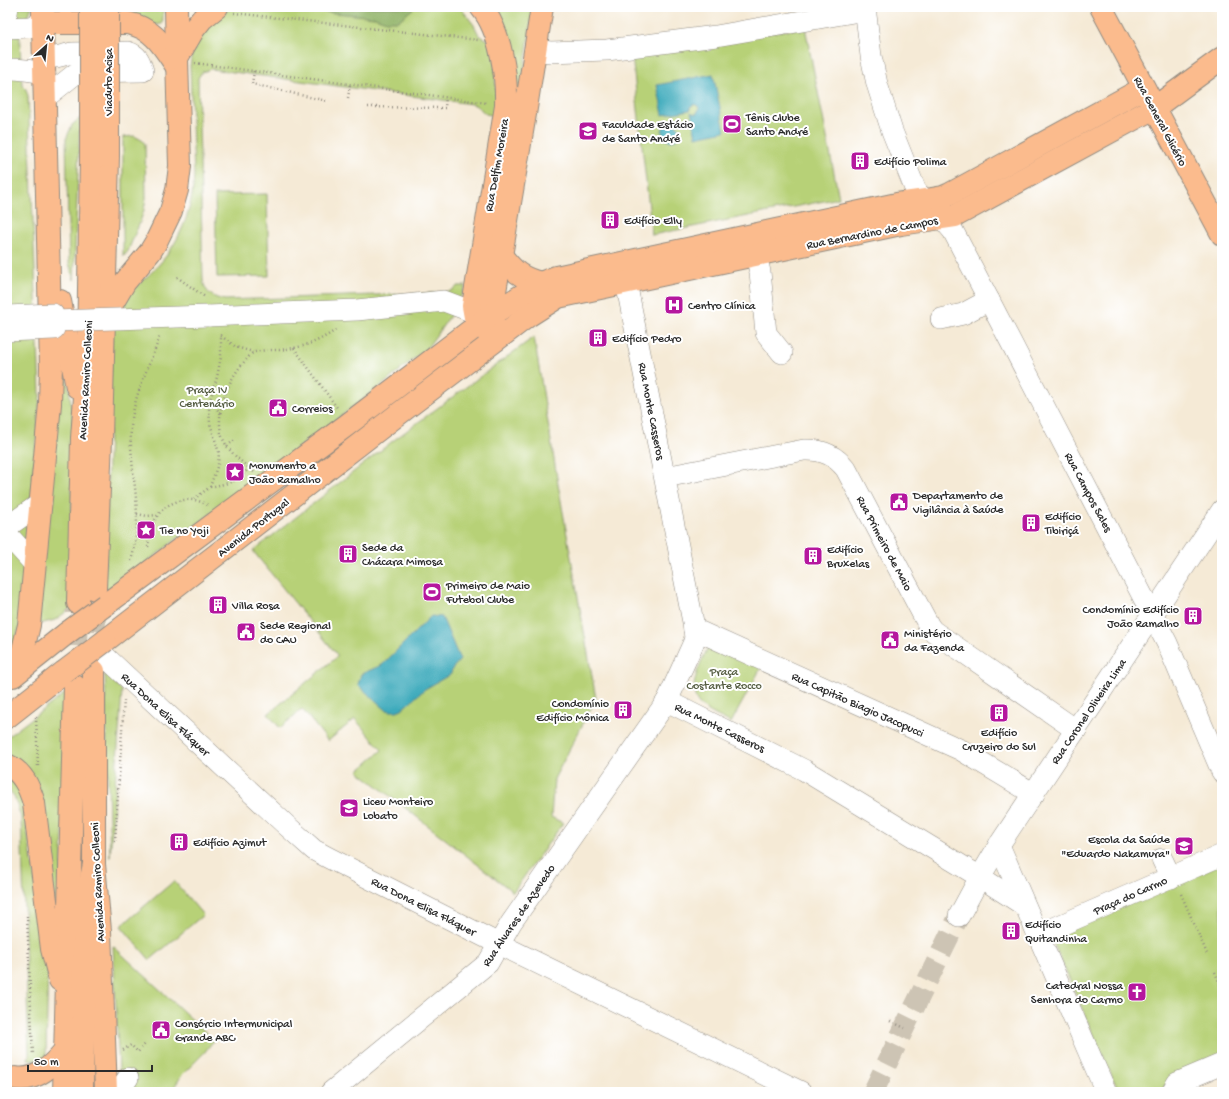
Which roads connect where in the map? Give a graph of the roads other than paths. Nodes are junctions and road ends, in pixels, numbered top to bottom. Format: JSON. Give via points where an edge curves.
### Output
{"nodes":[{"id":1,"x":8,"y":7,"type":"edge"},
{"id":2,"x":91,"y":7,"type":"edge"},
{"id":3,"x":108,"y":7,"type":"edge"},
{"id":4,"x":176,"y":7,"type":"edge"},
{"id":5,"x":1101,"y":7,"type":"edge"},
{"id":6,"x":482,"y":8,"type":"edge"},
{"id":7,"x":541,"y":8,"type":"edge"},
{"id":8,"x":865,"y":8,"type":"edge"},
{"id":9,"x":223,"y":10,"type":"edge"},
{"id":10,"x":7,"y":13,"type":"edge"},
{"id":11,"x":43,"y":15,"type":"edge"},
{"id":12,"x":7,"y":28,"type":"edge"},
{"id":13,"x":535,"y":50,"type":"junction"},
{"id":14,"x":1222,"y":58,"type":"edge"},
{"id":15,"x":183,"y":63,"type":"junction"},
{"id":16,"x":44,"y":66,"type":"junction"},
{"id":17,"x":7,"y":69,"type":"edge"},
{"id":18,"x":1144,"y":88,"type":"junction"},
{"id":19,"x":45,"y":98,"type":"junction"},
{"id":20,"x":1154,"y":108,"type":"junction"},
{"id":21,"x":99,"y":156,"type":"junction"},
{"id":22,"x":926,"y":200,"type":"junction"},
{"id":23,"x":943,"y":219,"type":"junction"},
{"id":24,"x":1222,"y":234,"type":"edge"},
{"id":25,"x":48,"y":245,"type":"junction"},
{"id":26,"x":501,"y":255,"type":"junction"},
{"id":27,"x":756,"y":255,"type":"junction"},
{"id":28,"x":541,"y":282,"type":"junction"},
{"id":29,"x":626,"y":282,"type":"junction"},
{"id":30,"x":989,"y":300,"type":"junction"},
{"id":31,"x":7,"y":316,"type":"edge"},
{"id":32,"x":481,"y":317,"type":"junction"},
{"id":33,"x":104,"y":319,"type":"junction"},
{"id":34,"x":941,"y":319,"type":"dead end"},
{"id":35,"x":54,"y":321,"type":"junction"},
{"id":36,"x":7,"y":331,"type":"edge"},
{"id":37,"x":496,"y":341,"type":"junction"},
{"id":38,"x":782,"y":353,"type":"dead end"},
{"id":39,"x":82,"y":438,"type":"junction"},
{"id":40,"x":665,"y":476,"type":"junction"},
{"id":41,"x":41,"y":503,"type":"junction"},
{"id":42,"x":1222,"y":510,"type":"edge"},
{"id":43,"x":7,"y":527,"type":"edge"},
{"id":44,"x":7,"y":534,"type":"edge"},
{"id":45,"x":35,"y":565,"type":"junction"},
{"id":46,"x":100,"y":597,"type":"junction"},
{"id":47,"x":78,"y":603,"type":"tunnel mouth"},
{"id":48,"x":1153,"y":614,"type":"junction"},
{"id":49,"x":694,"y":629,"type":"junction"},
{"id":50,"x":66,"y":634,"type":"junction"},
{"id":51,"x":100,"y":654,"type":"junction"},
{"id":52,"x":11,"y":678,"type":"edge"},
{"id":53,"x":69,"y":679,"type":"junction"},
{"id":54,"x":666,"y":701,"type":"junction"},
{"id":55,"x":7,"y":717,"type":"edge"},
{"id":56,"x":1076,"y":730,"type":"junction"},
{"id":57,"x":7,"y":765,"type":"edge"},
{"id":58,"x":1222,"y":772,"type":"edge"},
{"id":59,"x":1026,"y":789,"type":"junction"},
{"id":60,"x":999,"y":845,"type":"junction"},
{"id":61,"x":1222,"y":855,"type":"edge"},
{"id":62,"x":94,"y":864,"type":"junction"},
{"id":63,"x":980,"y":877,"type":"junction"},
{"id":64,"x":1025,"y":906,"type":"junction"},
{"id":65,"x":959,"y":916,"type":"tunnel mouth"},
{"id":66,"x":1038,"y":935,"type":"junction"},
{"id":67,"x":499,"y":944,"type":"junction"},
{"id":68,"x":66,"y":1000,"type":"junction"},
{"id":69,"x":66,"y":1049,"type":"junction"},
{"id":70,"x":1222,"y":1064,"type":"edge"},
{"id":71,"x":16,"y":1079,"type":"edge"},
{"id":72,"x":64,"y":1092,"type":"edge"},
{"id":73,"x":82,"y":1092,"type":"edge"},
{"id":74,"x":106,"y":1092,"type":"edge"},
{"id":75,"x":330,"y":1092,"type":"edge"},
{"id":76,"x":801,"y":1092,"type":"edge"},
{"id":77,"x":1106,"y":1092,"type":"edge"},
{"id":78,"x":1172,"y":1092,"type":"edge"}],
"edges":[{"from":1,"to":10,"type":"street"},
{"from":2,"to":21,"type":"main road","name":"Viaduto Acisa","bridge":true},
{"from":3,"to":21,"type":"main road","name":"Viaduto Acisa","bridge":true},
{"from":4,"to":15,"type":"main road"},
{"from":5,"to":18,"type":"main road","name":"Rua General Glicério"},
{"from":6,"to":32,"type":"main road","name":"Rua Delfim Moreira","via":[[501,52],[507,86],[506,106],[475,288]]},
{"from":7,"to":13,"type":"main road","name":"Rua Delfim Moreira"},
{"from":8,"to":13,"type":"street","via":[[716,36],[607,50]]},
{"from":8,"to":22,"type":"street","name":"Rua Campos Sales","via":[[874,72],[888,119],[916,191]]},
{"from":9,"to":15,"type":"main road","via":[[202,19],[194,29]]},
{"from":11,"to":12,"type":"street","via":[[29,27]]},
{"from":11,"to":15,"type":"main road","via":[[138,25],[150,31]]},
{"from":11,"to":16,"type":"main road"},
{"from":13,"to":26,"type":"main road","name":"Rua Delfim Moreira"},
{"from":14,"to":20,"type":"main road","name":"Rua Bernardino de Campos"},
{"from":15,"to":33,"type":"main road","via":[[180,166],[174,202],[156,242],[125,282]]},
{"from":16,"to":17,"type":"street","via":[[33,70]]},
{"from":16,"to":19,"type":"main road"},
{"from":16,"to":19,"type":"street","via":[[56,57],[72,53],[128,52],[138,57],[143,71],[81,72]]},
{"from":18,"to":20,"type":"main road","name":"Rua General Glicério"},
{"from":18,"to":22,"type":"main road","name":"Rua Bernardino de Campos","via":[[950,194]]},
{"from":19,"to":25,"type":"main road"},
{"from":20,"to":23,"type":"main road","name":"Rua Bernardino de Campos","via":[[956,216]]},
{"from":20,"to":24,"type":"main road","name":"Rua General Glicério"},
{"from":21,"to":33,"type":"main road","name":"Avenida Ramiro Colleoni"},
{"from":21,"to":39,"type":"main road","name":"Avenida Ramiro Colleoni"},
{"from":22,"to":23,"type":"street","name":"Rua Campos Sales"},
{"from":22,"to":28,"type":"main road","name":"Rua Bernardino de Campos","via":[[897,204]]},
{"from":23,"to":27,"type":"main road","name":"Rua Bernardino de Campos","via":[[908,223]]},
{"from":23,"to":30,"type":"street","name":"Rua Campos Sales","via":[[953,232]]},
{"from":25,"to":39,"type":"main road","via":[[76,376]]},
{"from":25,"to":41,"type":"main road","via":[[50,404]]},
{"from":26,"to":28,"type":"main road","via":[[516,273]]},
{"from":26,"to":32,"type":"main road","name":"Rua Delfim Moreira"},
{"from":27,"to":29,"type":"main road","name":"Rua Bernardino de Campos"},
{"from":27,"to":38,"type":"street","via":[[766,333]]},
{"from":28,"to":32,"type":"main road","name":"Rua Bernardino de Campos"},
{"from":29,"to":37,"type":"main road","name":"Rua Bernardino de Campos","via":[[558,297]]},
{"from":29,"to":40,"type":"street","name":"Rua Monte Casseros"},
{"from":30,"to":34,"type":"street","via":[[963,314]]},
{"from":30,"to":48,"type":"street","name":"Rua Campos Sales"},
{"from":31,"to":35,"type":"street","bridge":true,"via":[[53,314]]},
{"from":32,"to":35,"type":"street","bridge":true,"via":[[444,301],[216,323]]},
{"from":32,"to":37,"type":"main road"},
{"from":32,"to":46,"type":"main road","via":[[347,425]]},
{"from":33,"to":46,"type":"main road","name":"Avenida Ramiro Colleoni"},
{"from":35,"to":36,"type":"street","bridge":true,"via":[[54,330]]},
{"from":37,"to":51,"type":"main road","name":"Avenida Portugal","via":[[405,409]]},
{"from":39,"to":47,"type":"main road","name":"Avenida Ramiro Colleoni"},
{"from":40,"to":49,"type":"street","name":"Rua Monte Casseros"},
{"from":40,"to":56,"type":"street","name":"Rua Primeiro de Maio","via":[[804,450],[826,452],[846,469],[933,631]]},
{"from":41,"to":43,"type":"street"},
{"from":41,"to":45,"type":"main road"},
{"from":42,"to":48,"type":"street","name":"Rua Coronel Oliveira Lima"},
{"from":44,"to":45,"type":"street"},
{"from":45,"to":52,"type":"main road","via":[[29,625],[23,650]]},
{"from":46,"to":50,"type":"main road","bridge":true},
{"from":48,"to":56,"type":"street","name":"Rua Coronel Oliveira Lima"},
{"from":48,"to":58,"type":"street","name":"Rua Campos Sales"},
{"from":49,"to":54,"type":"street","name":"Rua Monte Casseros","via":[[690,652]]},
{"from":49,"to":59,"type":"street","name":"Rua Capitão Biagio Jacopucci","via":[[961,750]]},
{"from":50,"to":51,"type":"main road","via":[[81,639]]},
{"from":50,"to":52,"type":"main road"},
{"from":51,"to":53,"type":"main road","name":"Avenida Portugal","bridge":true},
{"from":51,"to":62,"type":"main road","name":"Avenida Ramiro Colleoni"},
{"from":51,"to":67,"type":"street","name":"Rua Dona Elisa Fláquer","via":[[314,850]]},
{"from":53,"to":55,"type":"main road","via":[[35,695]]},
{"from":53,"to":68,"type":"main road","name":"Avenida Ramiro Colleoni"},
{"from":54,"to":63,"type":"street","name":"Rua Monte Casseros","via":[[797,766]]},
{"from":54,"to":67,"type":"street","name":"Rua Álvares de Azevedo"},
{"from":56,"to":59,"type":"street","name":"Rua Coronel Oliveira Lima"},
{"from":57,"to":68,"type":"main road","via":[[19,773],[29,788],[34,803],[52,949]]},
{"from":59,"to":60,"type":"street","name":"Rua Coronel Oliveira Lima"},
{"from":60,"to":63,"type":"street","name":"Rua Coronel Oliveira Lima"},
{"from":60,"to":64,"type":"street"},
{"from":61,"to":66,"type":"street","name":"Praça do Carmo","via":[[1169,871]]},
{"from":62,"to":73,"type":"main road","via":[[86,909]]},
{"from":62,"to":74,"type":"main road","name":"Avenida Ramiro Colleoni","via":[[100,931]]},
{"from":63,"to":64,"type":"street","name":"Rua Monte Casseros"},
{"from":63,"to":65,"type":"street","name":"Rua Coronel Oliveira Lima"},
{"from":64,"to":66,"type":"street"},
{"from":66,"to":77,"type":"street"},
{"from":67,"to":75,"type":"street","name":"Rua Álvares de Azevedo","via":[[485,966]]},
{"from":67,"to":76,"type":"street","name":"Rua Dona Elisa Fláquer"},
{"from":68,"to":69,"type":"main road","name":"Avenida Ramiro Colleoni"},
{"from":69,"to":71,"type":"main road","via":[[43,1072],[34,1077]]},
{"from":69,"to":72,"type":"main road","name":"Avenida Ramiro Colleoni"},
{"from":70,"to":78,"type":"street","via":[[1177,1083]]}]}
